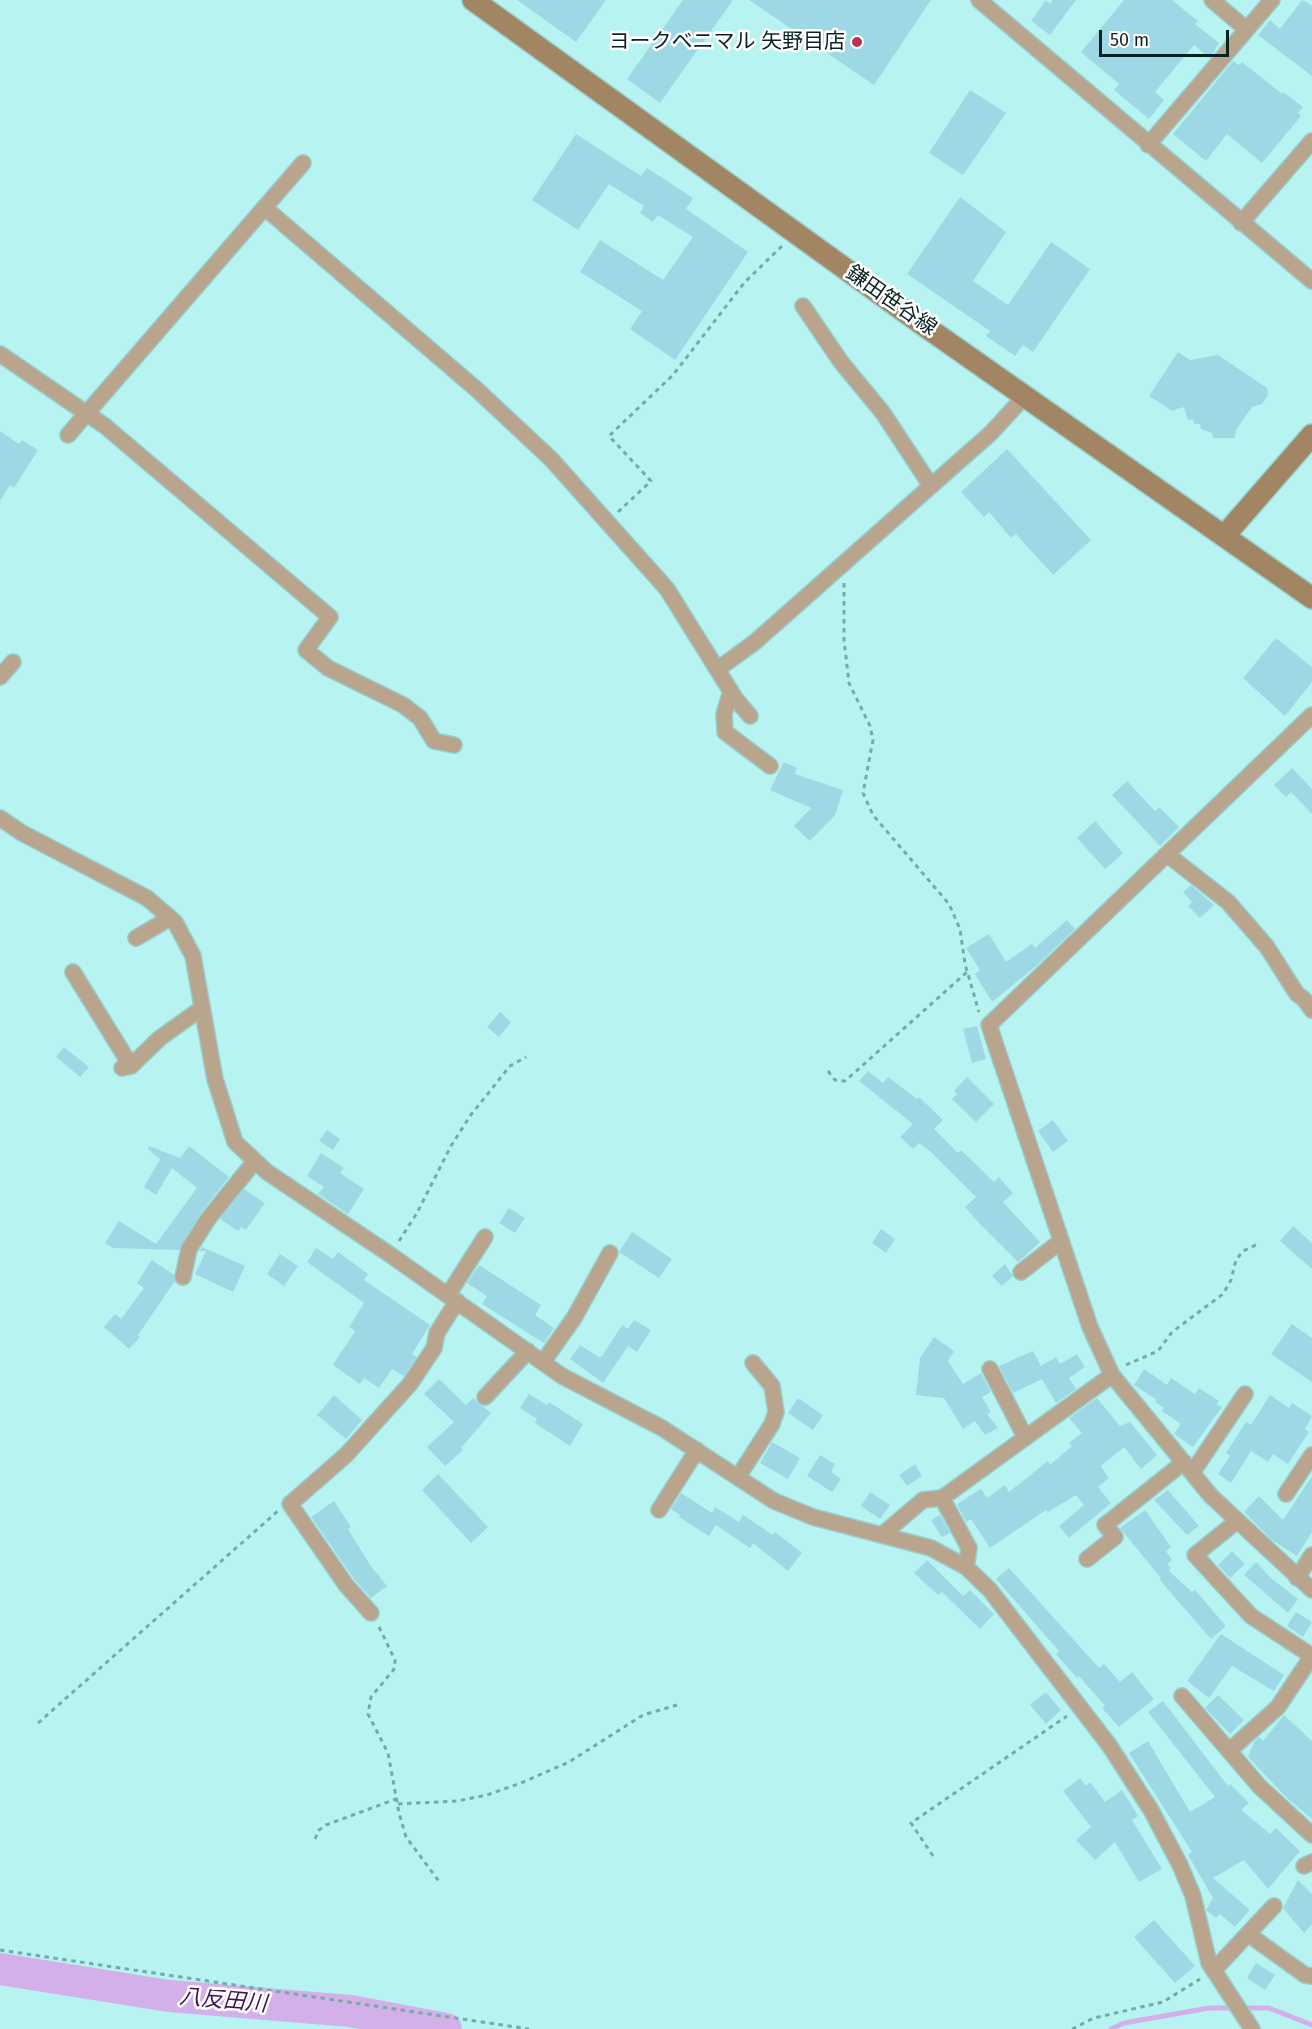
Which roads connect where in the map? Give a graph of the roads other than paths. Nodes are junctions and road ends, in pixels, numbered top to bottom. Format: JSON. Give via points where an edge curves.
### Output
{"nodes":[{"id":1,"x":473,"y":0,"type":"edge"},
{"id":2,"x":979,"y":0,"type":"edge"},
{"id":3,"x":1212,"y":0,"type":"edge"},
{"id":4,"x":1272,"y":0,"type":"edge"},
{"id":5,"x":1246,"y":29,"type":"junction"},
{"id":6,"x":1312,"y":141,"type":"edge"},
{"id":7,"x":1148,"y":145,"type":"junction"},
{"id":8,"x":303,"y":163,"type":"dead end"},
{"id":9,"x":265,"y":208,"type":"junction"},
{"id":10,"x":1241,"y":223,"type":"junction"},
{"id":11,"x":1312,"y":281,"type":"edge"},
{"id":12,"x":803,"y":306,"type":"dead end"},
{"id":13,"x":0,"y":354,"type":"edge"},
{"id":14,"x":1025,"y":396,"type":"junction"},
{"id":15,"x":89,"y":413,"type":"junction"},
{"id":16,"x":68,"y":435,"type":"dead end"},
{"id":17,"x":1312,"y":435,"type":"edge"},
{"id":18,"x":931,"y":486,"type":"junction"},
{"id":19,"x":1225,"y":535,"type":"junction"},
{"id":20,"x":1312,"y":598,"type":"edge"},
{"id":21,"x":13,"y":662,"type":"dead end"},
{"id":22,"x":718,"y":669,"type":"junction"},
{"id":23,"x":0,"y":677,"type":"edge"},
{"id":24,"x":730,"y":691,"type":"junction"},
{"id":25,"x":1312,"y":715,"type":"edge"},
{"id":26,"x":750,"y":716,"type":"dead end"},
{"id":27,"x":454,"y":745,"type":"dead end"},
{"id":28,"x":770,"y":766,"type":"dead end"},
{"id":29,"x":0,"y":818,"type":"edge"},
{"id":30,"x":1168,"y":855,"type":"junction"},
{"id":31,"x":170,"y":918,"type":"junction"},
{"id":32,"x":136,"y":938,"type":"dead end"},
{"id":33,"x":73,"y":972,"type":"dead end"},
{"id":34,"x":202,"y":1008,"type":"junction"},
{"id":35,"x":1312,"y":1010,"type":"edge"},
{"id":36,"x":255,"y":1161,"type":"junction"},
{"id":37,"x":485,"y":1237,"type":"dead end"},
{"id":38,"x":1061,"y":1241,"type":"junction"},
{"id":39,"x":610,"y":1253,"type":"dead end"},
{"id":40,"x":1021,"y":1272,"type":"dead end"},
{"id":41,"x":183,"y":1277,"type":"dead end"},
{"id":42,"x":452,"y":1298,"type":"junction"},
{"id":43,"x":528,"y":1351,"type":"junction"},
{"id":44,"x":543,"y":1362,"type":"junction"},
{"id":45,"x":753,"y":1363,"type":"dead end"},
{"id":46,"x":990,"y":1369,"type":"dead end"},
{"id":47,"x":1112,"y":1374,"type":"junction"},
{"id":48,"x":1245,"y":1394,"type":"dead end"},
{"id":49,"x":484,"y":1397,"type":"dead end"},
{"id":50,"x":1025,"y":1437,"type":"junction"},
{"id":51,"x":697,"y":1450,"type":"junction"},
{"id":52,"x":1312,"y":1455,"type":"edge"},
{"id":53,"x":1188,"y":1467,"type":"junction"},
{"id":54,"x":738,"y":1477,"type":"junction"},
{"id":55,"x":1286,"y":1494,"type":"dead end"},
{"id":56,"x":942,"y":1498,"type":"junction"},
{"id":57,"x":659,"y":1510,"type":"dead end"},
{"id":58,"x":1237,"y":1521,"type":"junction"},
{"id":59,"x":883,"y":1534,"type":"junction"},
{"id":60,"x":1312,"y":1555,"type":"edge"},
{"id":61,"x":1087,"y":1559,"type":"dead end"},
{"id":62,"x":966,"y":1567,"type":"junction"},
{"id":63,"x":1297,"y":1578,"type":"junction"},
{"id":64,"x":1312,"y":1590,"type":"edge"},
{"id":65,"x":371,"y":1613,"type":"road end"},
{"id":66,"x":1312,"y":1656,"type":"edge"},
{"id":67,"x":1182,"y":1696,"type":"dead end"},
{"id":68,"x":1229,"y":1751,"type":"junction"},
{"id":69,"x":1312,"y":1835,"type":"edge"},
{"id":70,"x":1274,"y":1906,"type":"dead end"},
{"id":71,"x":1248,"y":1934,"type":"junction"},
{"id":72,"x":1214,"y":1970,"type":"junction"},
{"id":73,"x":1312,"y":1976,"type":"edge"},
{"id":74,"x":1249,"y":2025,"type":"edge"}],
"edges":[{"from":1,"to":14,"type":"street","name":"鎌田笹谷線"},
{"from":2,"to":7,"type":"street"},
{"from":3,"to":5,"type":"street"},
{"from":4,"to":5,"type":"street"},
{"from":5,"to":7,"type":"street"},
{"from":6,"to":10,"type":"street"},
{"from":7,"to":10,"type":"street"},
{"from":8,"to":9,"type":"street"},
{"from":9,"to":15,"type":"street"},
{"from":9,"to":22,"type":"street","via":[[514,423],[667,589]]},
{"from":10,"to":11,"type":"street"},
{"from":12,"to":18,"type":"street","via":[[841,362],[883,413]]},
{"from":13,"to":15,"type":"street"},
{"from":14,"to":18,"type":"street","via":[[991,433]]},
{"from":14,"to":19,"type":"street","name":"鎌田笹谷線"},
{"from":15,"to":16,"type":"street"},
{"from":15,"to":27,"type":"street","via":[[330,617],[306,650],[328,668],[403,705],[420,718],[434,741]]},
{"from":17,"to":19,"type":"street"},
{"from":18,"to":22,"type":"street","via":[[755,642]]},
{"from":19,"to":20,"type":"street","name":"鎌田笹谷線"},
{"from":21,"to":23,"type":"street"},
{"from":22,"to":24,"type":"street"},
{"from":24,"to":26,"type":"street"},
{"from":24,"to":28,"type":"street","via":[[724,714],[725,732]]},
{"from":25,"to":30,"type":"street"},
{"from":29,"to":31,"type":"street","via":[[147,898]]},
{"from":30,"to":35,"type":"street","via":[[1228,902],[1267,947]]},
{"from":30,"to":38,"type":"street","via":[[989,1025]]},
{"from":31,"to":32,"type":"street"},
{"from":31,"to":34,"type":"street","via":[[193,956]]},
{"from":33,"to":34,"type":"street","via":[[126,1067]]},
{"from":34,"to":36,"type":"street","via":[[215,1079],[236,1142]]},
{"from":36,"to":41,"type":"street","via":[[195,1239]]},
{"from":36,"to":42,"type":"street"},
{"from":37,"to":42,"type":"street"},
{"from":38,"to":40,"type":"street"},
{"from":38,"to":47,"type":"street","via":[[1090,1327]]},
{"from":39,"to":44,"type":"street","via":[[574,1318]]},
{"from":42,"to":43,"type":"street"},
{"from":42,"to":65,"type":"street","via":[[434,1348],[410,1384],[346,1455],[290,1504],[346,1585]]},
{"from":43,"to":44,"type":"street"},
{"from":43,"to":49,"type":"street"},
{"from":44,"to":51,"type":"street"},
{"from":45,"to":54,"type":"street","via":[[772,1386],[776,1412]]},
{"from":46,"to":50,"type":"street"},
{"from":47,"to":50,"type":"street"},
{"from":47,"to":53,"type":"street"},
{"from":48,"to":53,"type":"street"},
{"from":50,"to":56,"type":"street"},
{"from":51,"to":54,"type":"street"},
{"from":51,"to":57,"type":"street"},
{"from":52,"to":55,"type":"street"},
{"from":53,"to":58,"type":"street"},
{"from":53,"to":61,"type":"street","via":[[1105,1525],[1115,1537]]},
{"from":54,"to":59,"type":"street","via":[[774,1501],[813,1517]]},
{"from":56,"to":59,"type":"street","via":[[922,1500]]},
{"from":56,"to":62,"type":"street","via":[[969,1548]]},
{"from":58,"to":63,"type":"street"},
{"from":58,"to":66,"type":"street","via":[[1195,1556],[1251,1616]]},
{"from":59,"to":62,"type":"street","via":[[931,1548]]},
{"from":60,"to":63,"type":"street"},
{"from":62,"to":72,"type":"street","via":[[990,1590],[1080,1706],[1151,1810],[1193,1896]]},
{"from":63,"to":64,"type":"street"},
{"from":66,"to":68,"type":"street","via":[[1278,1707]]},
{"from":67,"to":68,"type":"street"},
{"from":68,"to":69,"type":"street","via":[[1278,1807]]},
{"from":70,"to":71,"type":"street"},
{"from":71,"to":72,"type":"street"},
{"from":71,"to":73,"type":"street"},
{"from":72,"to":74,"type":"street"}]}
